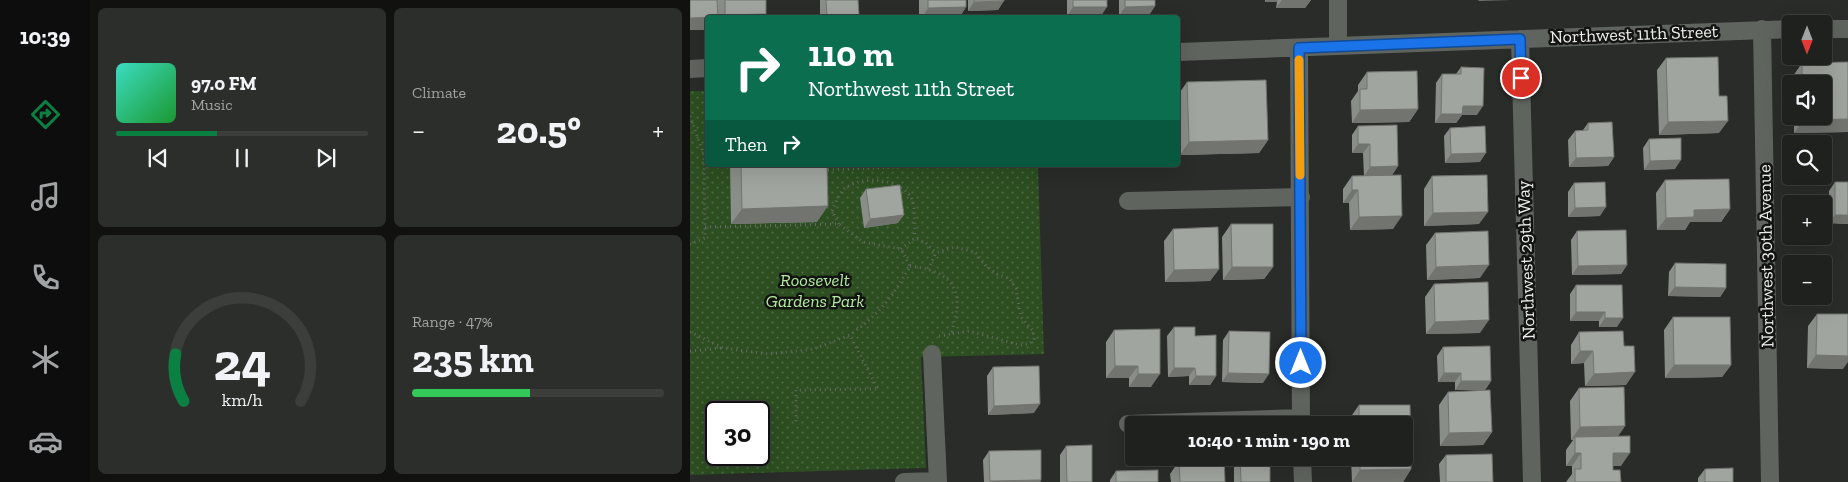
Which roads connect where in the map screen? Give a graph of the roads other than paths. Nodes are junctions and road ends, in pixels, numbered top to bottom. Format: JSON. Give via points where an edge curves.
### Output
{"nodes":[{"id":1,"x":1338,"y":0,"type":"edge"},
{"id":2,"x":1848,"y":28,"type":"edge"},
{"id":3,"x":1762,"y":29,"type":"junction"},
{"id":4,"x":1782,"y":29,"type":"edge"},
{"id":5,"x":1832,"y":29,"type":"edge"},
{"id":6,"x":1520,"y":39,"type":"junction"},
{"id":7,"x":1338,"y":46,"type":"junction"},
{"id":8,"x":1299,"y":48,"type":"junction"},
{"id":9,"x":1180,"y":52,"type":"edge"},
{"id":10,"x":705,"y":68,"type":"edge"},
{"id":11,"x":690,"y":69,"type":"edge"},
{"id":12,"x":1301,"y":197,"type":"junction"},
{"id":13,"x":1128,"y":201,"type":"dead end"},
{"id":14,"x":932,"y":346,"type":"road end"},
{"id":15,"x":1301,"y":416,"type":"edge"},
{"id":16,"x":1302,"y":466,"type":"edge"},
{"id":17,"x":938,"y":481,"type":"edge"},
{"id":18,"x":904,"y":482,"type":"edge"},
{"id":19,"x":1303,"y":482,"type":"edge"},
{"id":20,"x":1532,"y":482,"type":"edge"},
{"id":21,"x":1770,"y":482,"type":"edge"}],
"edges":[{"from":1,"to":7,"type":"street"},
{"from":2,"to":5,"type":"street"},
{"from":3,"to":4,"type":"street","name":"Northwest 11th Street"},
{"from":3,"to":6,"type":"street","name":"Northwest 11th Street"},
{"from":3,"to":21,"type":"street","name":"Northwest 30th Avenue"},
{"from":6,"to":7,"type":"street","name":"Northwest 11th Street"},
{"from":6,"to":20,"type":"street","name":"Northwest 29th Way"},
{"from":7,"to":8,"type":"street","name":"Northwest 11th Street"},
{"from":8,"to":9,"type":"street","name":"Northwest 11th Street"},
{"from":8,"to":12,"type":"street"},
{"from":10,"to":11,"type":"street"},
{"from":12,"to":13,"type":"street"},
{"from":12,"to":15,"type":"street"},
{"from":14,"to":17,"type":"street"},
{"from":16,"to":19,"type":"street"},
{"from":17,"to":18,"type":"street"}]}
